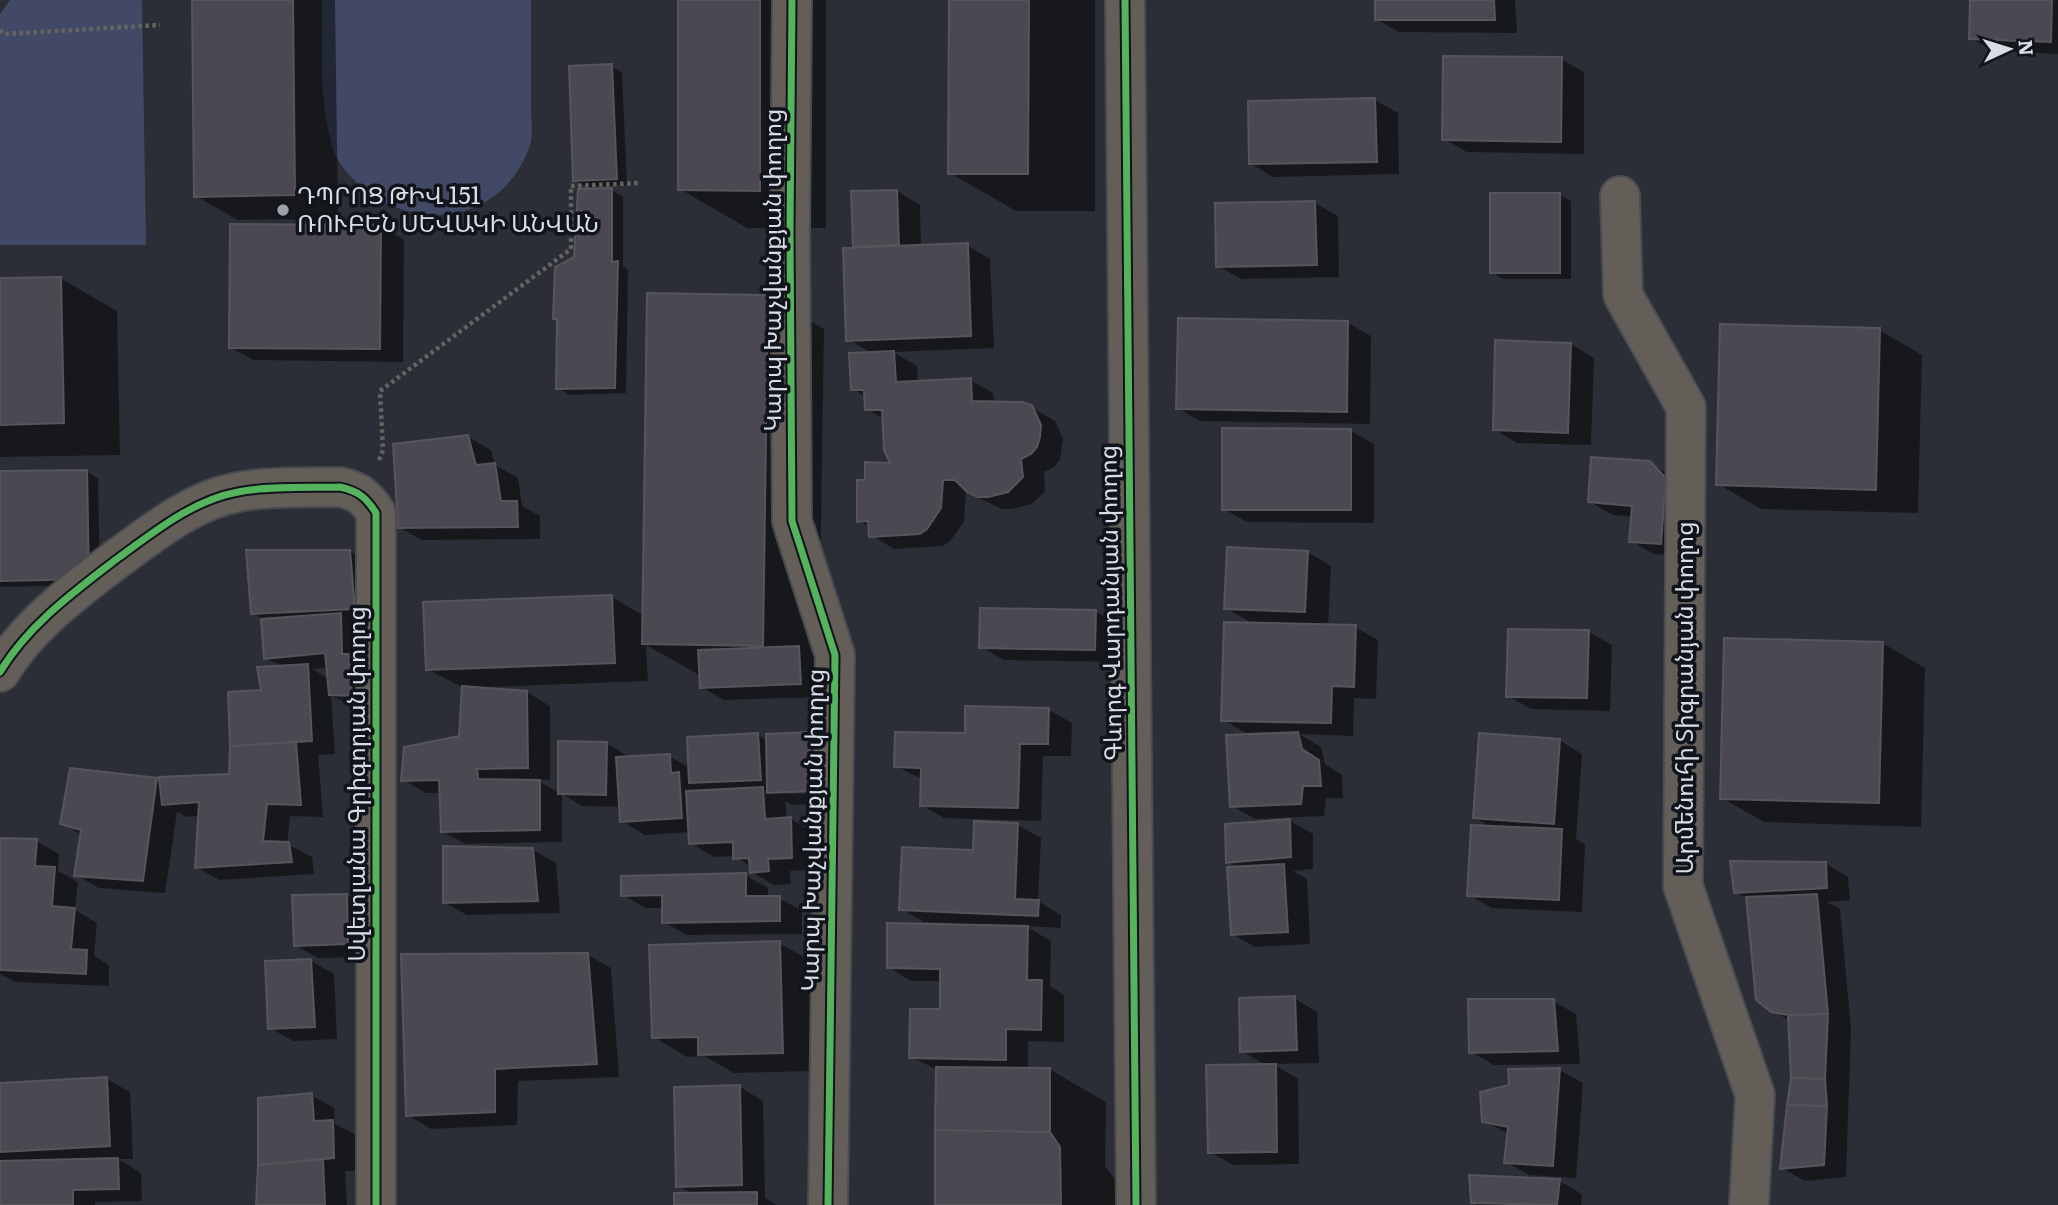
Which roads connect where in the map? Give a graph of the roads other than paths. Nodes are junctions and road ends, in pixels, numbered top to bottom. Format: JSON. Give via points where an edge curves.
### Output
{"nodes":[{"id":1,"x":792,"y":0,"type":"edge"},
{"id":2,"x":1125,"y":0,"type":"edge"},
{"id":3,"x":1620,"y":196,"type":"dead end"},
{"id":4,"x":0,"y":672,"type":"edge"},
{"id":5,"x":376,"y":1205,"type":"edge"},
{"id":6,"x":828,"y":1205,"type":"edge"},
{"id":7,"x":1136,"y":1205,"type":"edge"},
{"id":8,"x":1749,"y":1205,"type":"edge"}],
"edges":[{"from":1,"to":6,"type":"street","name":"Կարպ Խաչվանքյան փողոց","via":[[792,521],[835,655]]},
{"from":2,"to":7,"type":"street","name":"Գևորգ Վարդանյան փողոց"},
{"from":3,"to":8,"type":"street","name":"Արմենուհի Տիգրանյան փողոց","via":[[1623,295],[1686,407],[1683,886],[1755,1096]]},
{"from":4,"to":5,"type":"street","name":"Սվետլանա Գրիգորյան փողոց","via":[[61,601],[162,526],[197,506],[238,492],[340,487],[366,497],[376,513]]}]}
